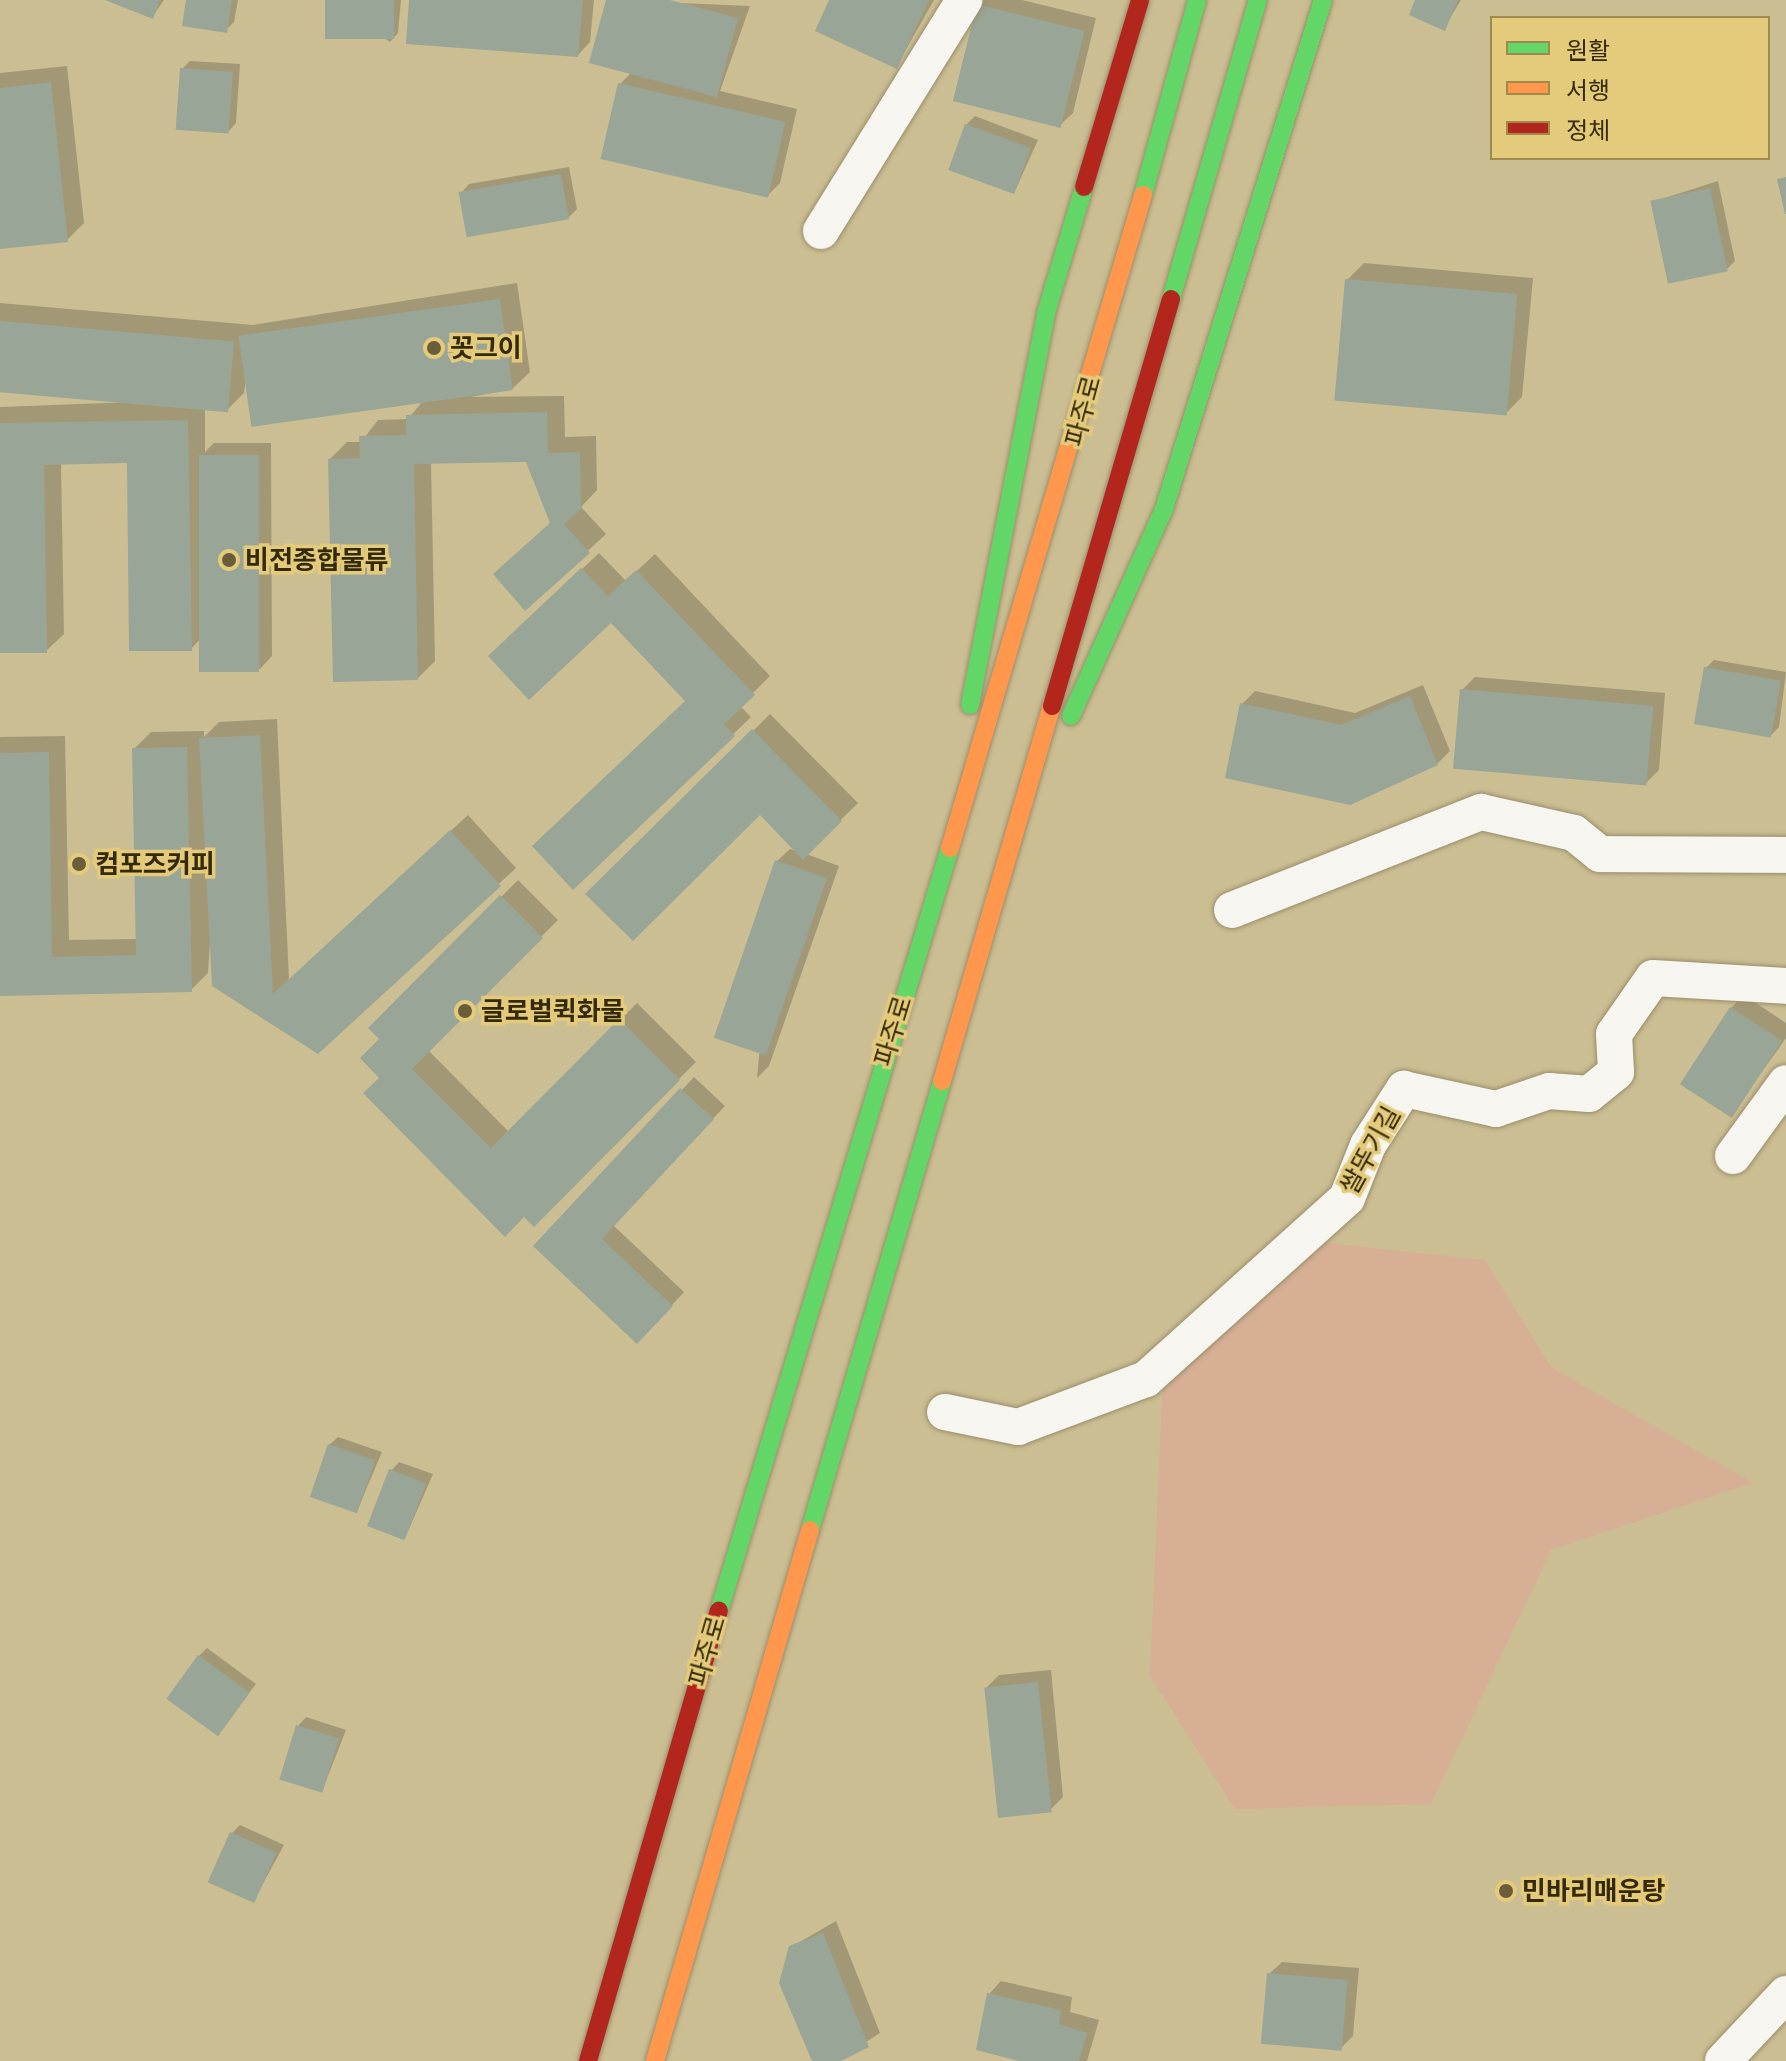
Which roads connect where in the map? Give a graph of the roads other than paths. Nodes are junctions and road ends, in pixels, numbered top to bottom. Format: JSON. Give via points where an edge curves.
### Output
{"nodes":[{"id":1,"x":964,"y":0,"type":"edge"},
{"id":2,"x":1140,"y":0,"type":"edge"},
{"id":3,"x":1197,"y":0,"type":"edge"},
{"id":4,"x":1258,"y":0,"type":"edge"},
{"id":5,"x":1323,"y":0,"type":"edge"},
{"id":6,"x":821,"y":231,"type":"dead end"},
{"id":7,"x":1786,"y":855,"type":"edge"},
{"id":8,"x":1008,"y":856,"type":"junction"},
{"id":9,"x":941,"y":875,"type":"junction"},
{"id":10,"x":1232,"y":910,"type":"dead end"},
{"id":11,"x":1786,"y":986,"type":"edge"},
{"id":12,"x":1786,"y":1083,"type":"edge"},
{"id":13,"x":1733,"y":1156,"type":"dead end"},
{"id":14,"x":945,"y":1412,"type":"dead end"},
{"id":15,"x":1786,"y":1994,"type":"edge"},
{"id":16,"x":588,"y":2061,"type":"edge"},
{"id":17,"x":655,"y":2061,"type":"edge"},
{"id":18,"x":1723,"y":2061,"type":"edge"}],
"edges":[{"from":1,"to":6,"type":"street"},
{"from":2,"to":9,"type":"main road","via":[[1046,313],[1011,467]]},
{"from":3,"to":9,"type":"main road","name":"파주로","via":[[1066,472]]},
{"from":4,"to":8,"type":"main road","name":"파주로"},
{"from":5,"to":8,"type":"main road","via":[[1164,509]]},
{"from":7,"to":10,"type":"street","via":[[1600,854],[1574,833],[1481,812]]},
{"from":8,"to":17,"type":"main road","name":"파주로"},
{"from":9,"to":16,"type":"main road","name":"파주로"},
{"from":11,"to":14,"type":"street","name":"쌀뚜기길","via":[[1653,978],[1614,1034],[1616,1072],[1589,1094],[1549,1091],[1496,1109],[1404,1089],[1368,1145],[1347,1198],[1146,1379],[1018,1427]]},
{"from":12,"to":13,"type":"street"},
{"from":15,"to":18,"type":"street"}]}
